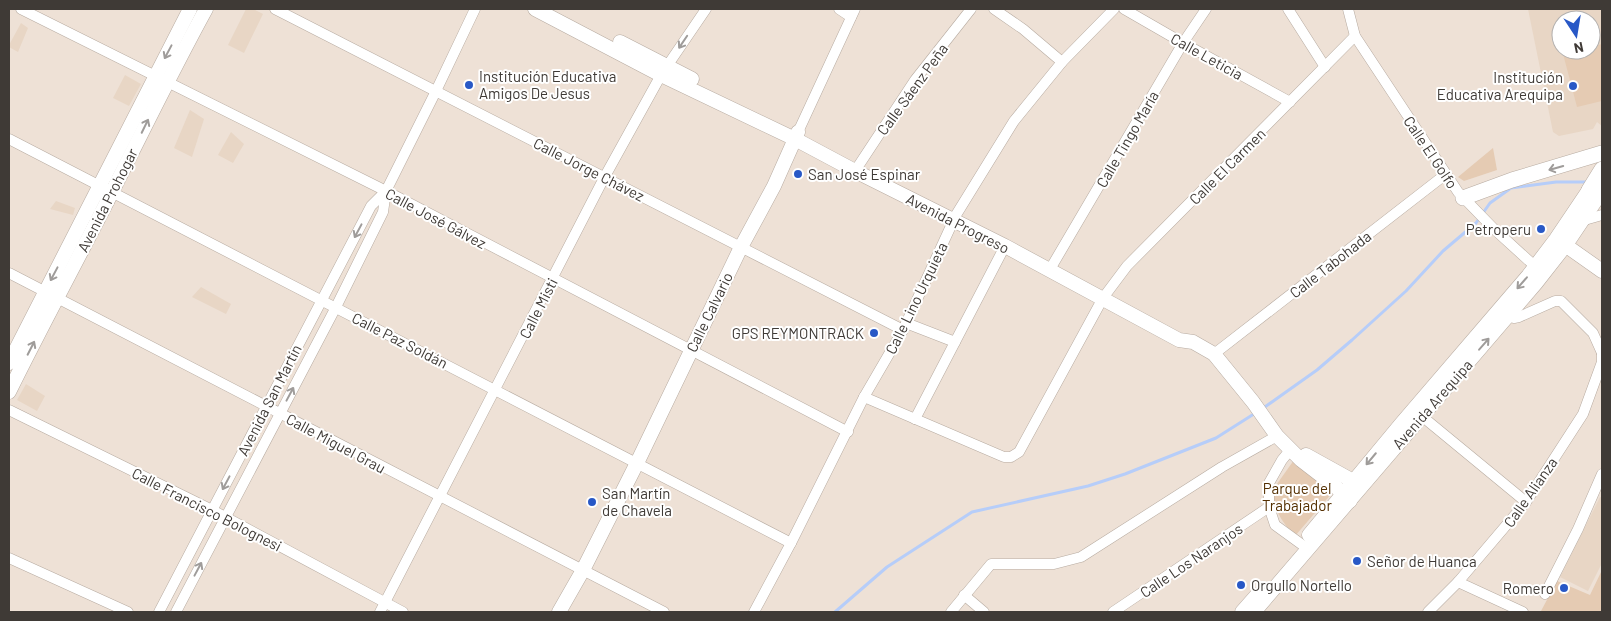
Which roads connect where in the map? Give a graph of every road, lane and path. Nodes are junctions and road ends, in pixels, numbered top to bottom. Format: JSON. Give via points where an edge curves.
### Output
{"nodes":[{"id":1,"x":21,"y":9,"type":"edge"},
{"id":2,"x":190,"y":9,"type":"edge"},
{"id":3,"x":206,"y":9,"type":"edge"},
{"id":4,"x":275,"y":9,"type":"edge"},
{"id":5,"x":475,"y":9,"type":"edge"},
{"id":6,"x":535,"y":9,"type":"edge"},
{"id":7,"x":555,"y":9,"type":"edge"},
{"id":8,"x":706,"y":9,"type":"edge"},
{"id":9,"x":839,"y":9,"type":"edge"},
{"id":10,"x":971,"y":9,"type":"edge"},
{"id":11,"x":994,"y":9,"type":"edge"},
{"id":12,"x":1114,"y":9,"type":"edge"},
{"id":13,"x":1124,"y":9,"type":"edge"},
{"id":14,"x":1206,"y":9,"type":"edge"},
{"id":15,"x":1288,"y":9,"type":"edge"},
{"id":16,"x":1348,"y":9,"type":"edge"},
{"id":17,"x":853,"y":13,"type":"edge"},
{"id":18,"x":1354,"y":36,"type":"junction"},
{"id":19,"x":1183,"y":44,"type":"junction"},
{"id":20,"x":1062,"y":62,"type":"junction"},
{"id":21,"x":1325,"y":66,"type":"junction"},
{"id":22,"x":664,"y":70,"type":"junction"},
{"id":23,"x":160,"y":80,"type":"junction"},
{"id":24,"x":436,"y":91,"type":"junction"},
{"id":25,"x":1290,"y":102,"type":"junction"},
{"id":26,"x":797,"y":135,"type":"junction"},
{"id":27,"x":9,"y":139,"type":"edge"},
{"id":28,"x":1602,"y":153,"type":"edge"},
{"id":29,"x":856,"y":168,"type":"junction"},
{"id":30,"x":1601,"y":170,"type":"edge"},
{"id":31,"x":1446,"y":174,"type":"junction"},
{"id":32,"x":604,"y":178,"type":"junction"},
{"id":33,"x":106,"y":189,"type":"junction"},
{"id":34,"x":386,"y":191,"type":"junction"},
{"id":35,"x":1596,"y":191,"type":"edge"},
{"id":36,"x":1463,"y":198,"type":"junction"},
{"id":37,"x":1602,"y":215,"type":"edge"},
{"id":38,"x":954,"y":218,"type":"junction"},
{"id":39,"x":1581,"y":221,"type":"junction"},
{"id":40,"x":1560,"y":242,"type":"junction"},
{"id":41,"x":740,"y":246,"type":"junction"},
{"id":42,"x":1005,"y":246,"type":"junction"},
{"id":43,"x":1051,"y":268,"type":"junction"},
{"id":44,"x":1539,"y":271,"type":"junction"},
{"id":45,"x":1602,"y":271,"type":"edge"},
{"id":46,"x":9,"y":274,"type":"edge"},
{"id":47,"x":553,"y":279,"type":"junction"},
{"id":48,"x":50,"y":295,"type":"junction"},
{"id":49,"x":1106,"y":295,"type":"junction"},
{"id":50,"x":322,"y":299,"type":"junction"},
{"id":51,"x":336,"y":307,"type":"junction"},
{"id":52,"x":1508,"y":316,"type":"junction"},
{"id":53,"x":904,"y":326,"type":"junction"},
{"id":54,"x":955,"y":342,"type":"junction"},
{"id":55,"x":691,"y":350,"type":"junction"},
{"id":56,"x":1602,"y":353,"type":"edge"},
{"id":57,"x":1214,"y":354,"type":"junction"},
{"id":58,"x":9,"y":363,"type":"edge"},
{"id":59,"x":496,"y":389,"type":"junction"},
{"id":60,"x":9,"y":392,"type":"edge"},
{"id":61,"x":864,"y":397,"type":"junction"},
{"id":62,"x":266,"y":407,"type":"junction"},
{"id":63,"x":9,"y":410,"type":"edge"},
{"id":64,"x":1417,"y":413,"type":"junction"},
{"id":65,"x":280,"y":414,"type":"junction"},
{"id":66,"x":915,"y":419,"type":"junction"},
{"id":67,"x":848,"y":432,"type":"junction"},
{"id":68,"x":1276,"y":434,"type":"junction"},
{"id":69,"x":1291,"y":449,"type":"junction"},
{"id":70,"x":637,"y":463,"type":"junction"},
{"id":71,"x":1602,"y":474,"type":"edge"},
{"id":72,"x":1357,"y":484,"type":"junction"},
{"id":73,"x":1346,"y":497,"type":"junction"},
{"id":74,"x":440,"y":498,"type":"junction"},
{"id":75,"x":1526,"y":502,"type":"junction"},
{"id":76,"x":1269,"y":507,"type":"junction"},
{"id":77,"x":212,"y":510,"type":"junction"},
{"id":78,"x":226,"y":517,"type":"junction"},
{"id":79,"x":791,"y":543,"type":"junction"},
{"id":80,"x":1305,"y":547,"type":"junction"},
{"id":81,"x":9,"y":558,"type":"edge"},
{"id":82,"x":583,"y":570,"type":"junction"},
{"id":83,"x":1458,"y":582,"type":"junction"},
{"id":84,"x":1545,"y":594,"type":"dead end"},
{"id":85,"x":964,"y":595,"type":"junction"},
{"id":86,"x":383,"y":608,"type":"edge"},
{"id":87,"x":128,"y":612,"type":"edge"},
{"id":88,"x":159,"y":612,"type":"edge"},
{"id":89,"x":176,"y":612,"type":"edge"},
{"id":90,"x":403,"y":612,"type":"edge"},
{"id":91,"x":559,"y":612,"type":"edge"},
{"id":92,"x":664,"y":612,"type":"edge"},
{"id":93,"x":754,"y":612,"type":"edge"},
{"id":94,"x":950,"y":612,"type":"edge"},
{"id":95,"x":984,"y":612,"type":"edge"},
{"id":96,"x":1113,"y":612,"type":"edge"},
{"id":97,"x":1242,"y":612,"type":"edge"},
{"id":98,"x":1254,"y":612,"type":"edge"},
{"id":99,"x":1428,"y":612,"type":"edge"},
{"id":100,"x":1523,"y":612,"type":"edge"}],
"edges":[{"from":1,"to":23,"type":"street","name":"Calle José Gálvez"},
{"from":2,"to":23,"type":"main road","name":"Avenida Prohogar","one_way":true},
{"from":3,"to":23,"type":"main road","name":"Avenida Prohogar"},
{"from":4,"to":24,"type":"street","name":"Calle Jorge Chávez"},
{"from":5,"to":24,"type":"street","name":"Avenida San Martín"},
{"from":6,"to":22,"type":"main road","name":"Avenida Progreso"},
{"from":7,"to":22,"type":"main road","name":"Avenida Progreso"},
{"from":8,"to":22,"type":"street","name":"Calle Misti","one_way":true},
{"from":9,"to":17,"type":"street"},
{"from":10,"to":29,"type":"street","name":"Calle Sáenz Peña","via":[[915,80]]},
{"from":11,"to":20,"type":"street"},
{"from":12,"to":20,"type":"street","name":"Calle Lino Urquieta"},
{"from":13,"to":19,"type":"street","name":"Calle Leticia"},
{"from":14,"to":19,"type":"street","name":"Calle Tingo María"},
{"from":15,"to":21,"type":"street"},
{"from":16,"to":18,"type":"street","name":"Calle El Golfo"},
{"from":17,"to":26,"type":"street","name":"Calle Calvario"},
{"from":18,"to":21,"type":"street","name":"Calle El Carmen"},
{"from":18,"to":31,"type":"street","name":"Calle El Golfo"},
{"from":19,"to":25,"type":"street","name":"Calle Leticia"},
{"from":19,"to":43,"type":"street","name":"Calle Tingo María"},
{"from":20,"to":38,"type":"street","name":"Calle Lino Urquieta","via":[[1014,121]]},
{"from":21,"to":25,"type":"street","name":"Calle El Carmen"},
{"from":22,"to":26,"type":"main road","name":"Avenida Progreso"},
{"from":22,"to":32,"type":"street","name":"Calle Misti"},
{"from":23,"to":33,"type":"main road","name":"Avenida Prohogar"},
{"from":23,"to":34,"type":"street","name":"Calle José Gálvez"},
{"from":24,"to":32,"type":"street","name":"Calle Jorge Chávez"},
{"from":24,"to":34,"type":"street","name":"Avenida San Martín"},
{"from":25,"to":49,"type":"street","name":"Calle El Carmen","via":[[1127,266]]},
{"from":26,"to":29,"type":"main road","name":"Avenida Progreso"},
{"from":26,"to":41,"type":"main road","name":"Calle Calvario","via":[[774,186]]},
{"from":27,"to":33,"type":"street","name":"Calle Paz Soldán"},
{"from":28,"to":36,"type":"main road","one_way":true},
{"from":29,"to":38,"type":"main road","name":"Avenida Progreso"},
{"from":30,"to":35,"type":"main road"},
{"from":31,"to":36,"type":"street","name":"Calle El Golfo"},
{"from":31,"to":57,"type":"street","name":"Calle Tabohada"},
{"from":32,"to":41,"type":"street","name":"Calle Jorge Chávez"},
{"from":32,"to":47,"type":"street","name":"Calle Misti"},
{"from":33,"to":48,"type":"main road","name":"Avenida Prohogar"},
{"from":33,"to":50,"type":"street","name":"Calle Paz Soldán"},
{"from":34,"to":47,"type":"street","name":"Calle José Gálvez"},
{"from":34,"to":50,"type":"street","name":"Avenida San Martín","one_way":true,"via":[[371,206]]},
{"from":34,"to":51,"type":"street","name":"Avenida San Martín","via":[[383,212]]},
{"from":35,"to":39,"type":"main road","name":"Avenida Arequipa"},
{"from":35,"to":40,"type":"main road","name":"Avenida Arequipa"},
{"from":36,"to":44,"type":"street","name":"Calle El Golfo"},
{"from":37,"to":39,"type":"street"},
{"from":38,"to":42,"type":"main road","name":"Avenida Progreso"},
{"from":38,"to":43,"type":"main road","name":"Avenida Progreso"},
{"from":38,"to":53,"type":"street","name":"Calle Lino Urquieta"},
{"from":39,"to":40,"type":"main road","name":"Avenida Arequipa"},
{"from":40,"to":44,"type":"main road","name":"Avenida Arequipa"},
{"from":40,"to":45,"type":"main road"},
{"from":41,"to":53,"type":"street","name":"Calle Jorge Chávez"},
{"from":41,"to":55,"type":"main road","name":"Calle Calvario"},
{"from":42,"to":43,"type":"main road","name":"Avenida Progreso"},
{"from":42,"to":54,"type":"street"},
{"from":43,"to":49,"type":"main road","name":"Avenida Progreso"},
{"from":44,"to":52,"type":"main road","name":"Avenida Arequipa"},
{"from":44,"to":64,"type":"main road","name":"Avenida Arequipa","one_way":true},
{"from":46,"to":48,"type":"street","name":"Calle Miguel Grau"},
{"from":47,"to":55,"type":"street","name":"Calle José Gálvez"},
{"from":47,"to":59,"type":"street","name":"Calle Misti"},
{"from":48,"to":58,"type":"main road","name":"Avenida Prohogar"},
{"from":60,"to":48,"type":"main road","name":"Avenida Prohogar","one_way":true},
{"from":48,"to":62,"type":"street","name":"Calle Miguel Grau"},
{"from":49,"to":57,"type":"main road","name":"Avenida Progreso","via":[[1184,333]]},
{"from":49,"to":66,"type":"street","name":"Calle El Carmen","via":[[1019,452],[1011,458]]},
{"from":50,"to":51,"type":"street","name":"Calle Paz Soldán"},
{"from":50,"to":62,"type":"street","name":"Avenida San Martín"},
{"from":51,"to":59,"type":"street","name":"Calle Paz Soldán"},
{"from":65,"to":51,"type":"street","name":"Avenida San Martín","one_way":true},
{"from":52,"to":56,"type":"street","name":"Calle Alianza","via":[[1519,317],[1561,301],[1593,333]]},
{"from":64,"to":52,"type":"main road","name":"Avenida Arequipa","one_way":true},
{"from":53,"to":54,"type":"street","name":"Calle Jorge Chávez"},
{"from":53,"to":61,"type":"street","name":"Calle Lino Urquieta"},
{"from":54,"to":66,"type":"street"},
{"from":55,"to":67,"type":"street","name":"Calle José Gálvez"},
{"from":55,"to":70,"type":"main road","name":"Calle Calvario"},
{"from":56,"to":75,"type":"street","name":"Calle Alianza","via":[[1602,362],[1583,414]]},
{"from":57,"to":68,"type":"main road","name":"Avenida Progreso"},
{"from":59,"to":70,"type":"street","name":"Calle Paz Soldán"},
{"from":59,"to":74,"type":"street","name":"Calle Misti"},
{"from":61,"to":66,"type":"street"},
{"from":61,"to":67,"type":"street","name":"Calle Lino Urquieta"},
{"from":62,"to":65,"type":"street","name":"Calle Miguel Grau"},
{"from":62,"to":77,"type":"street","name":"Avenida San Martín","one_way":true},
{"from":63,"to":77,"type":"street","name":"Calle Francisco Bolognesi"},
{"from":64,"to":72,"type":"main road","name":"Avenida Arequipa"},
{"from":64,"to":75,"type":"street"},
{"from":65,"to":74,"type":"street","name":"Calle Miguel Grau"},
{"from":65,"to":78,"type":"street","name":"Avenida San Martín"},
{"from":67,"to":79,"type":"street","name":"Calle Lino Urquieta"},
{"from":68,"to":69,"type":"main road","name":"Avenida Progreso"},
{"from":68,"to":85,"type":"street","via":[[1081,557],[1054,564],[991,564]]},
{"from":69,"to":72,"type":"main road","name":"Avenida Progreso"},
{"from":69,"to":73,"type":"main road","name":"Avenida Progreso"},
{"from":69,"to":76,"type":"street","via":[[1269,483]]},
{"from":70,"to":79,"type":"street","name":"Calle Paz Soldán"},
{"from":70,"to":82,"type":"main road","name":"Calle Calvario"},
{"from":71,"to":84,"type":"street"},
{"from":72,"to":73,"type":"main road","name":"Avenida Arequipa"},
{"from":73,"to":80,"type":"main road","name":"Avenida Arequipa"},
{"from":74,"to":82,"type":"street","name":"Calle Miguel Grau"},
{"from":74,"to":86,"type":"street","name":"Calle Misti"},
{"from":75,"to":83,"type":"street","name":"Calle Alianza"},
{"from":76,"to":80,"type":"street","via":[[1276,525]]},
{"from":76,"to":96,"type":"street","name":"Calle Los Naranjos"},
{"from":77,"to":78,"type":"street","name":"Calle Francisco Bolognesi"},
{"from":77,"to":88,"type":"street","name":"Avenida San Martín"},
{"from":78,"to":86,"type":"street","name":"Calle Francisco Bolognesi"},
{"from":89,"to":78,"type":"street","name":"Avenida San Martín","one_way":true},
{"from":79,"to":93,"type":"street","name":"Calle Lino Urquieta"},
{"from":80,"to":97,"type":"main road","name":"Avenida Arequipa"},
{"from":80,"to":98,"type":"main road","name":"Avenida Arequipa"},
{"from":81,"to":87,"type":"street"},
{"from":82,"to":91,"type":"main road","name":"Calle Calvario"},
{"from":82,"to":92,"type":"street","name":"Calle Miguel Grau"},
{"from":83,"to":99,"type":"street","name":"Calle Alianza"},
{"from":83,"to":100,"type":"street"},
{"from":85,"to":94,"type":"street"},
{"from":85,"to":95,"type":"street"},
{"from":86,"to":90,"type":"street","name":"Calle Francisco Bolognesi"}]}
